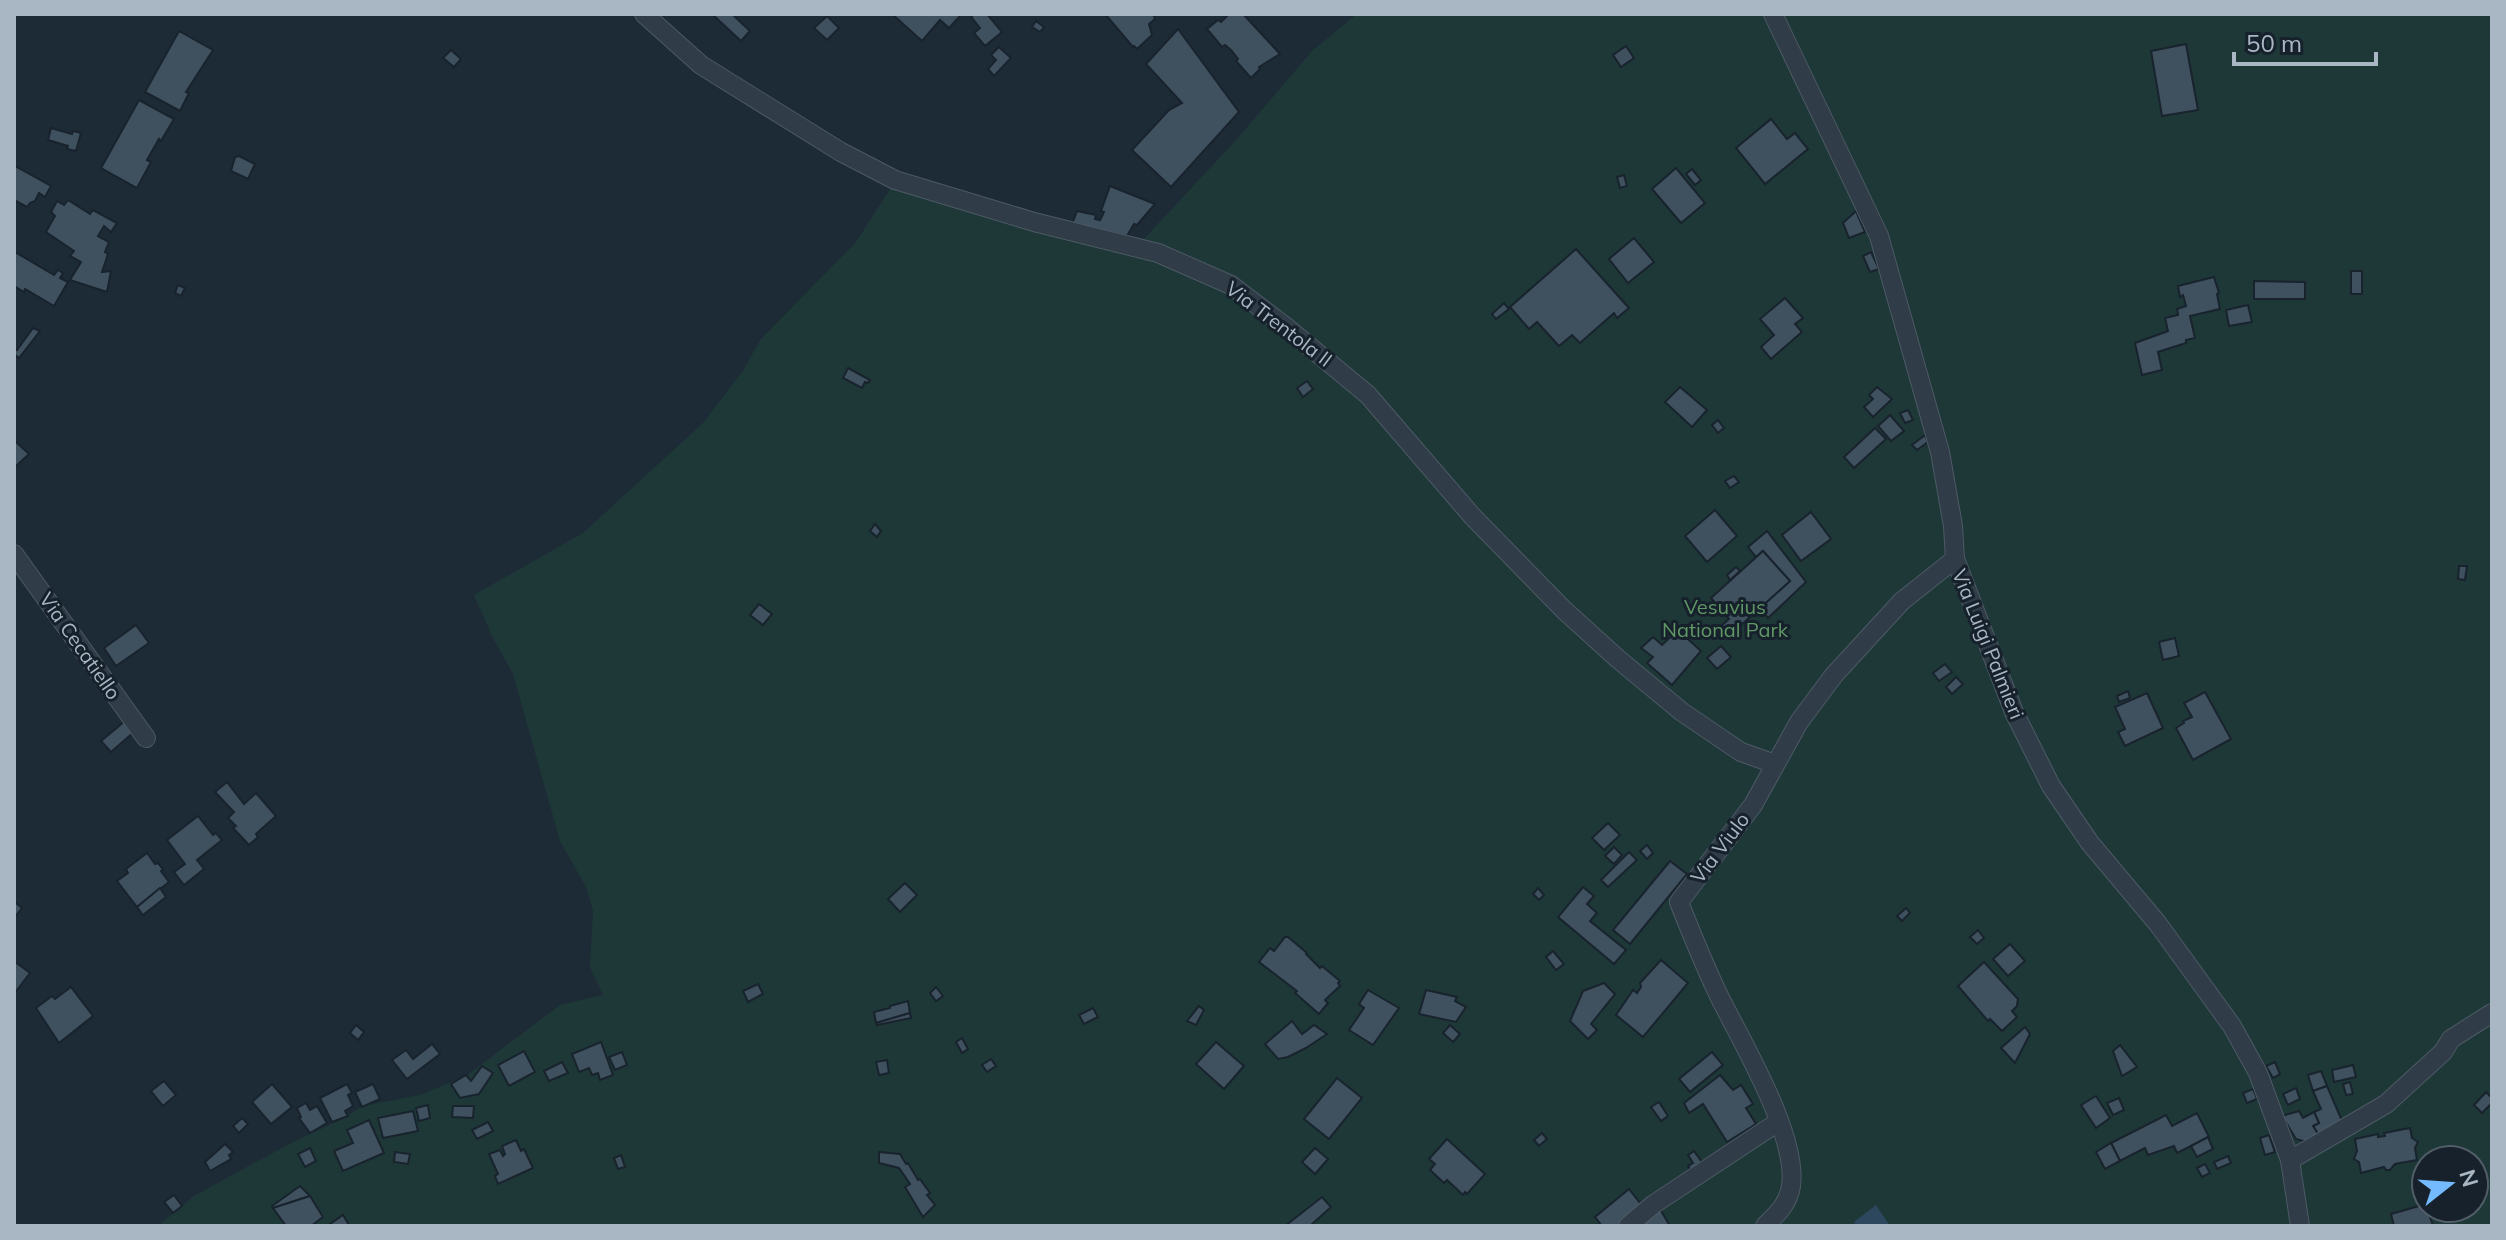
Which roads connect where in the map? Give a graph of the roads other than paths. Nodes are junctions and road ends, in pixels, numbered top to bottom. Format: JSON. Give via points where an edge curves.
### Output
{"nodes":[{"id":1,"x":644,"y":14,"type":"edge"},
{"id":2,"x":1773,"y":14,"type":"edge"},
{"id":3,"x":14,"y":554,"type":"edge"},
{"id":4,"x":1955,"y":559,"type":"junction"},
{"id":5,"x":146,"y":738,"type":"dead end"},
{"id":6,"x":1775,"y":764,"type":"junction"},
{"id":7,"x":2492,"y":1013,"type":"edge"},
{"id":8,"x":1778,"y":1122,"type":"junction"},
{"id":9,"x":2290,"y":1160,"type":"junction"},
{"id":10,"x":1628,"y":1226,"type":"edge"},
{"id":11,"x":1766,"y":1226,"type":"edge"},
{"id":12,"x":2300,"y":1226,"type":"edge"}],
"edges":[{"from":1,"to":6,"type":"street","name":"Via Trentola II","via":[[701,65],[895,180],[1158,253],[1231,285],[1368,395],[1473,517],[1618,659],[1741,752]]},
{"from":2,"to":4,"type":"street","name":"Via Luigi Palmieri","via":[[1879,236],[1940,452]]},
{"from":3,"to":5,"type":"street","name":"Via Cecatiello"},
{"from":4,"to":6,"type":"street","name":"Via Viulo","via":[[1902,601],[1860,645],[1799,722]]},
{"from":4,"to":9,"type":"street","name":"Via Luigi Palmieri","via":[[2014,712],[2051,786],[2232,1026],[2258,1073]]},
{"from":6,"to":8,"type":"street","name":"Via Viulo","via":[[1753,805],[1679,902]]},
{"from":7,"to":9,"type":"street","via":[[2451,1039],[2386,1104]]},
{"from":8,"to":10,"type":"street"},
{"from":8,"to":11,"type":"street","name":"Via Viulo","via":[[1790,1156],[1791,1183],[1787,1203]]},
{"from":9,"to":12,"type":"street","name":"Via Luigi Palmieri"}]}
